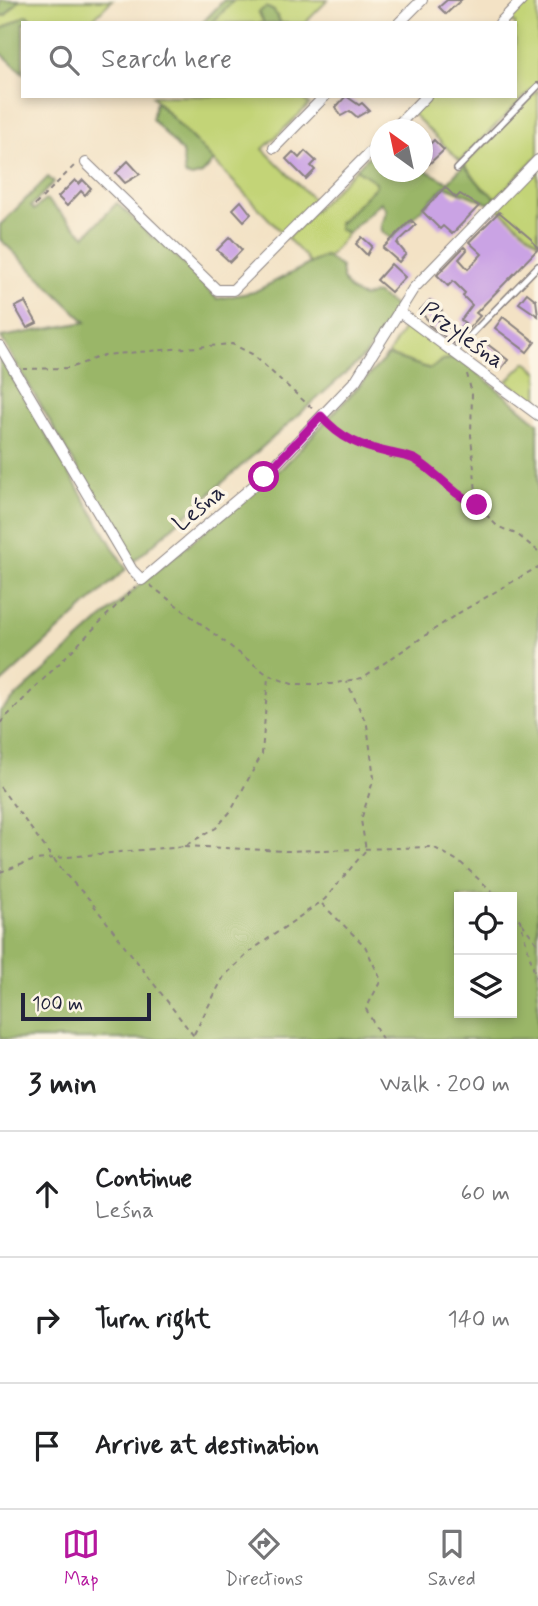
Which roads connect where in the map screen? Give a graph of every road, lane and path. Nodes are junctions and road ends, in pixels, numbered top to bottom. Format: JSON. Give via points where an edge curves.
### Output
{"nodes":[{"id":1,"x":422,"y":0,"type":"edge"},
{"id":2,"x":522,"y":0,"type":"edge"},
{"id":3,"x":401,"y":21,"type":"edge"},
{"id":4,"x":502,"y":21,"type":"edge"},
{"id":5,"x":538,"y":86,"type":"edge"},
{"id":6,"x":323,"y":98,"type":"edge"},
{"id":7,"x":424,"y":98,"type":"edge"},
{"id":8,"x":404,"y":119,"type":"edge"},
{"id":9,"x":274,"y":148,"type":"dead end"},
{"id":10,"x":370,"y":152,"type":"edge"},
{"id":11,"x":538,"y":160,"type":"edge"},
{"id":12,"x":86,"y":163,"type":"joint"},
{"id":13,"x":457,"y":169,"type":"dead end"},
{"id":14,"x":35,"y":205,"type":"dead end"},
{"id":15,"x":538,"y":266,"type":"edge"},
{"id":16,"x":398,"y":311,"type":"junction"},
{"id":17,"x":0,"y":346,"type":"edge"},
{"id":18,"x":459,"y":354,"type":"junction"},
{"id":19,"x":15,"y":372,"type":"junction"},
{"id":20,"x":536,"y":410,"type":"edge"},
{"id":21,"x":321,"y":416,"type":"junction"},
{"id":22,"x":477,"y":505,"type":"junction"},
{"id":23,"x":538,"y":551,"type":"edge"},
{"id":24,"x":538,"y":566,"type":"edge"},
{"id":25,"x":142,"y":580,"type":"junction"},
{"id":26,"x":268,"y":676,"type":"junction"},
{"id":27,"x":347,"y":681,"type":"junction"},
{"id":28,"x":0,"y":723,"type":"edge"},
{"id":29,"x":0,"y":786,"type":"edge"},
{"id":30,"x":184,"y":846,"type":"junction"},
{"id":31,"x":366,"y":850,"type":"junction"},
{"id":32,"x":54,"y":858,"type":"junction"},
{"id":33,"x":0,"y":872,"type":"edge"},
{"id":34,"x":493,"y":892,"type":"edge"},
{"id":35,"x":321,"y":903,"type":"junction"},
{"id":36,"x":517,"y":917,"type":"edge"},
{"id":37,"x":520,"y":920,"type":"junction"},
{"id":38,"x":538,"y":945,"type":"edge"},
{"id":39,"x":538,"y":986,"type":"edge"},
{"id":40,"x":194,"y":1034,"type":"junction"},
{"id":41,"x":196,"y":1039,"type":"edge"},
{"id":42,"x":382,"y":1039,"type":"edge"}],
"edges":[{"from":1,"to":3,"type":"street"},
{"from":2,"to":4,"type":"street"},
{"from":5,"to":13,"type":"lane"},
{"from":6,"to":9,"type":"street"},
{"from":7,"to":8,"type":"street"},
{"from":10,"to":12,"type":"street","via":[[233,290],[225,292],[217,290]]},
{"from":11,"to":16,"type":"street","name":"Leśna","via":[[428,271]]},
{"from":12,"to":14,"type":"path","via":[[74,165]]},
{"from":15,"to":18,"type":"lane"},
{"from":16,"to":18,"type":"street","name":"Przyleśna"},
{"from":16,"to":21,"type":"street","name":"Leśna","via":[[356,380]]},
{"from":17,"to":19,"type":"street"},
{"from":18,"to":20,"type":"street","name":"Przyleśna"},
{"from":18,"to":22,"type":"path","via":[[472,394]]},
{"from":19,"to":21,"type":"path","via":[[33,367],[70,368],[104,355],[232,344],[252,354]]},
{"from":19,"to":25,"type":"street"},
{"from":21,"to":22,"type":"path","via":[[354,444],[413,458],[454,494]]},
{"from":21,"to":25,"type":"street","name":"Leśna","via":[[264,477]]},
{"from":22,"to":23,"type":"path","via":[[497,526]]},
{"from":24,"to":27,"type":"path","via":[[362,678]]},
{"from":25,"to":26,"type":"path"},
{"from":25,"to":28,"type":"path"},
{"from":26,"to":27,"type":"path","via":[[292,684]]},
{"from":26,"to":30,"type":"path","via":[[262,754],[231,811],[216,828]]},
{"from":27,"to":31,"type":"path","via":[[367,725],[374,778],[361,820]]},
{"from":29,"to":32,"type":"path"},
{"from":30,"to":31,"type":"path"},
{"from":30,"to":32,"type":"path"},
{"from":31,"to":34,"type":"path","via":[[433,847],[460,862]]},
{"from":31,"to":35,"type":"path"},
{"from":32,"to":33,"type":"path"},
{"from":32,"to":40,"type":"path"},
{"from":35,"to":40,"type":"path","via":[[252,950],[224,976]]},
{"from":35,"to":42,"type":"path","via":[[365,946],[381,980],[366,1009]]},
{"from":36,"to":37,"type":"path"},
{"from":37,"to":38,"type":"path"},
{"from":37,"to":39,"type":"path"},
{"from":40,"to":41,"type":"path"}]}
